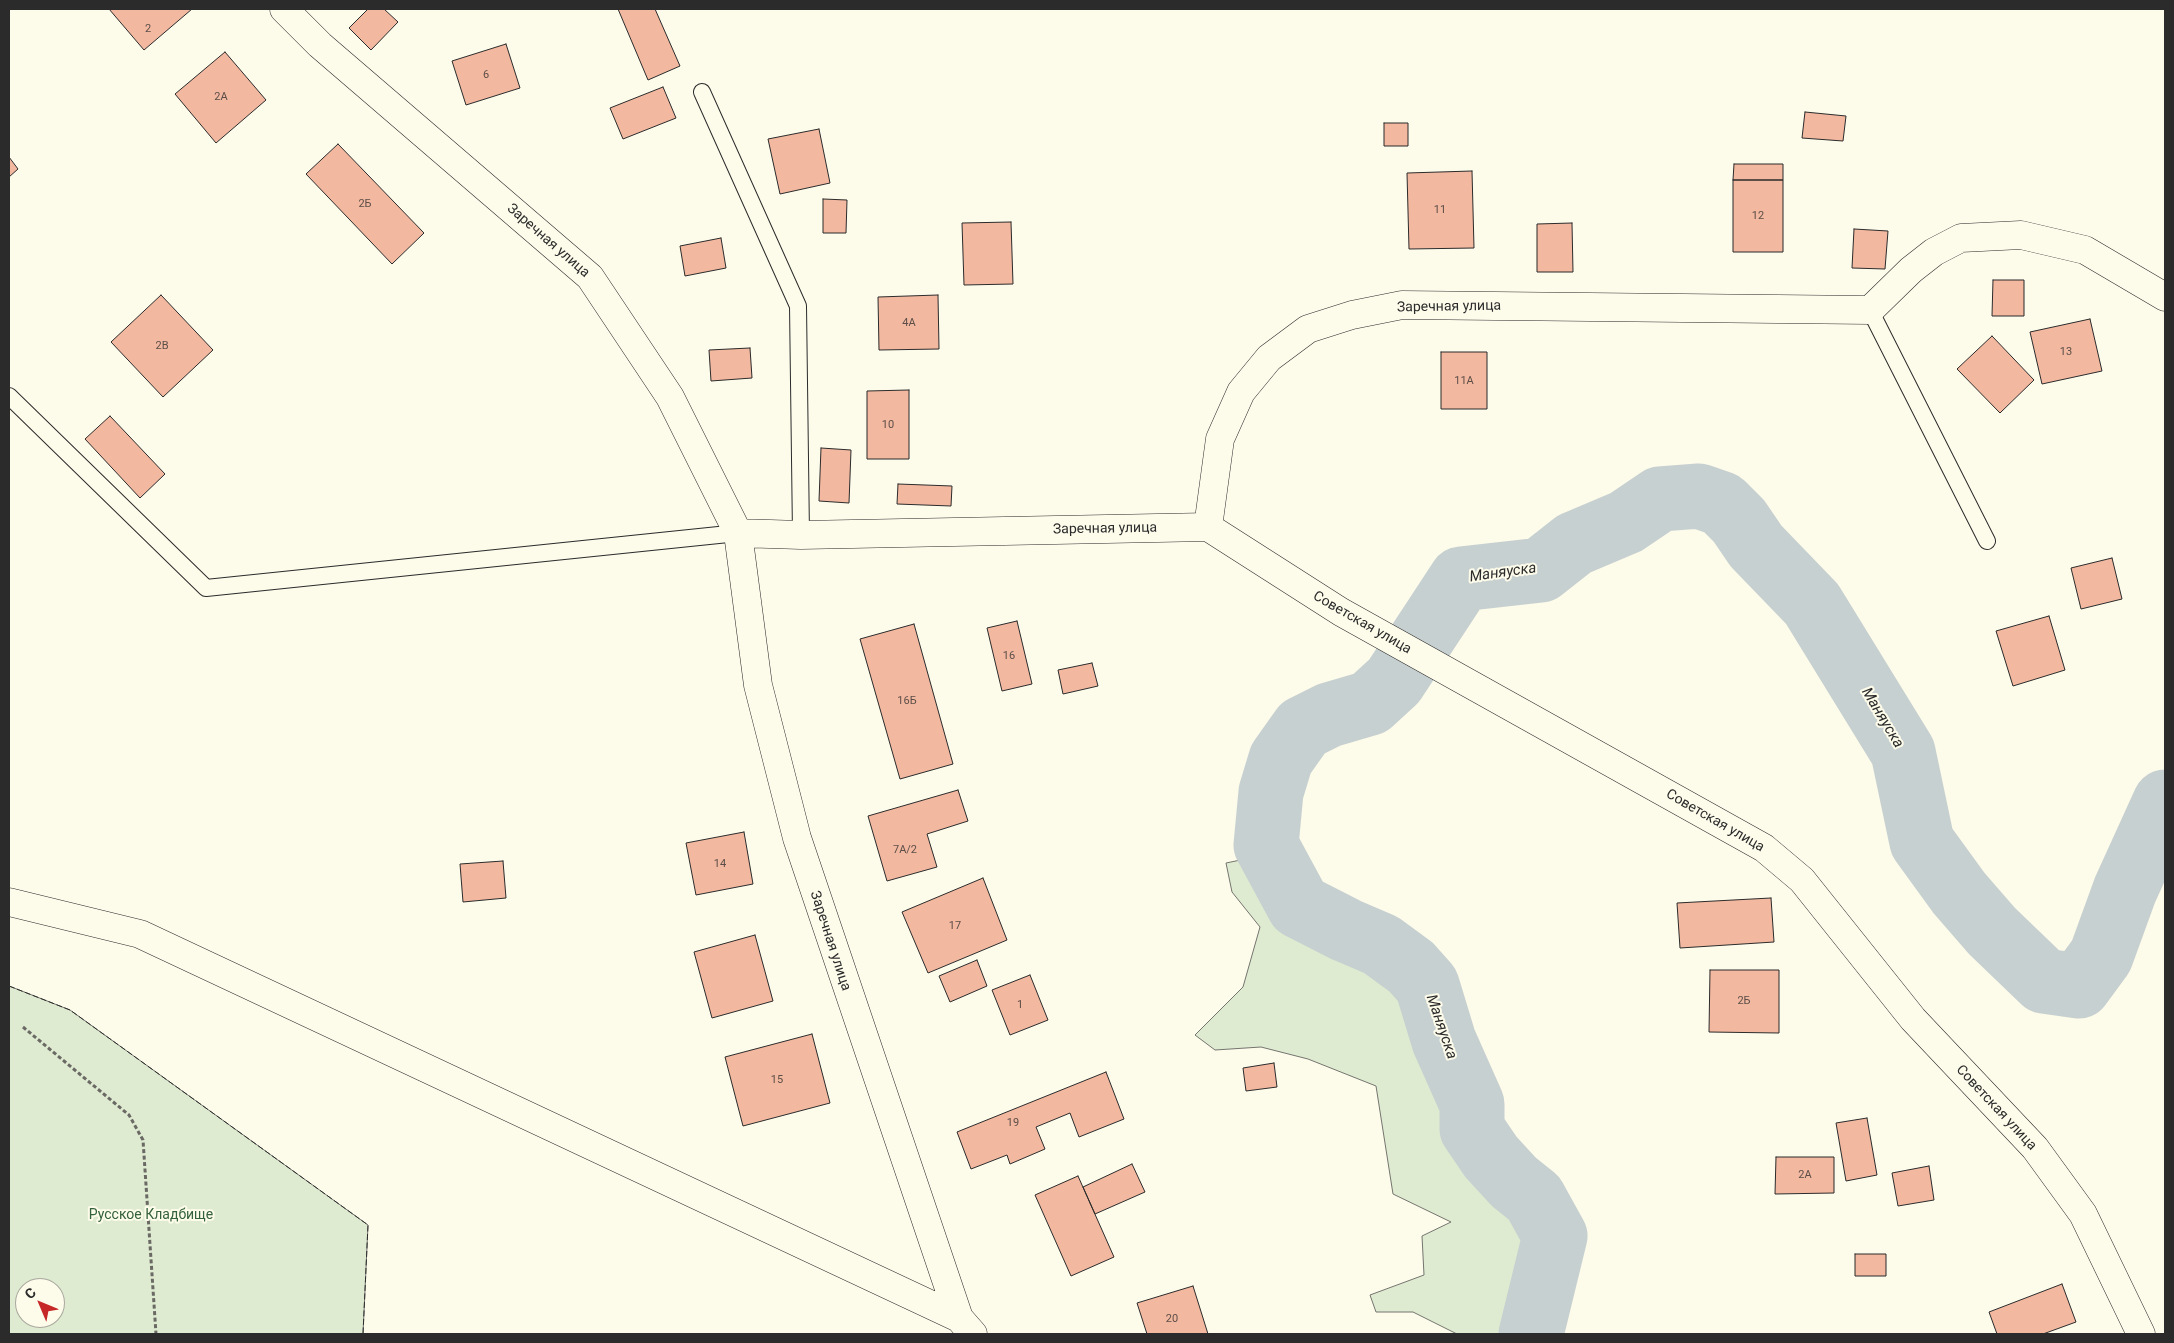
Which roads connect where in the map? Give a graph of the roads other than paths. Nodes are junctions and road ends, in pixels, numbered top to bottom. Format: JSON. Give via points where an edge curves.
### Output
{"nodes":[{"id":1,"x":284,"y":9,"type":"edge"},
{"id":2,"x":702,"y":92,"type":"dead end"},
{"id":3,"x":2165,"y":297,"type":"edge"},
{"id":4,"x":1870,"y":310,"type":"junction"},
{"id":5,"x":9,"y":396,"type":"edge"},
{"id":6,"x":1208,"y":527,"type":"junction"},
{"id":7,"x":738,"y":532,"type":"junction"},
{"id":8,"x":801,"y":535,"type":"junction"},
{"id":9,"x":1987,"y":541,"type":"dead end"},
{"id":10,"x":9,"y":902,"type":"edge"},
{"id":11,"x":966,"y":1326,"type":"edge"},
{"id":12,"x":2141,"y":1334,"type":"edge"}],
"edges":[{"from":1,"to":7,"type":"street","name":"Заречная улица","via":[[320,45],[590,277],[670,397]]},
{"from":2,"to":8,"type":"lane","via":[[798,306]]},
{"from":3,"to":4,"type":"street","via":[[2085,250],[2022,235],[1961,238],[1934,252],[1911,270]]},
{"from":4,"to":6,"type":"street","name":"Заречная улица","via":[[1402,305],[1352,315],[1308,329],[1269,358],[1241,392],[1220,439]]},
{"from":4,"to":9,"type":"lane"},
{"from":5,"to":7,"type":"lane","via":[[206,588]]},
{"from":6,"to":8,"type":"street","name":"Заречная улица"},
{"from":6,"to":12,"type":"street","name":"Советская улица","via":[[1341,612],[1764,848],[1802,880],[1913,1019],[2035,1148],[2082,1214]]},
{"from":7,"to":8,"type":"street","name":"Заречная улица"},
{"from":7,"to":11,"type":"street","name":"Заречная улица","via":[[758,685],[797,838]]},
{"from":10,"to":11,"type":"street","via":[[140,934]]}]}
